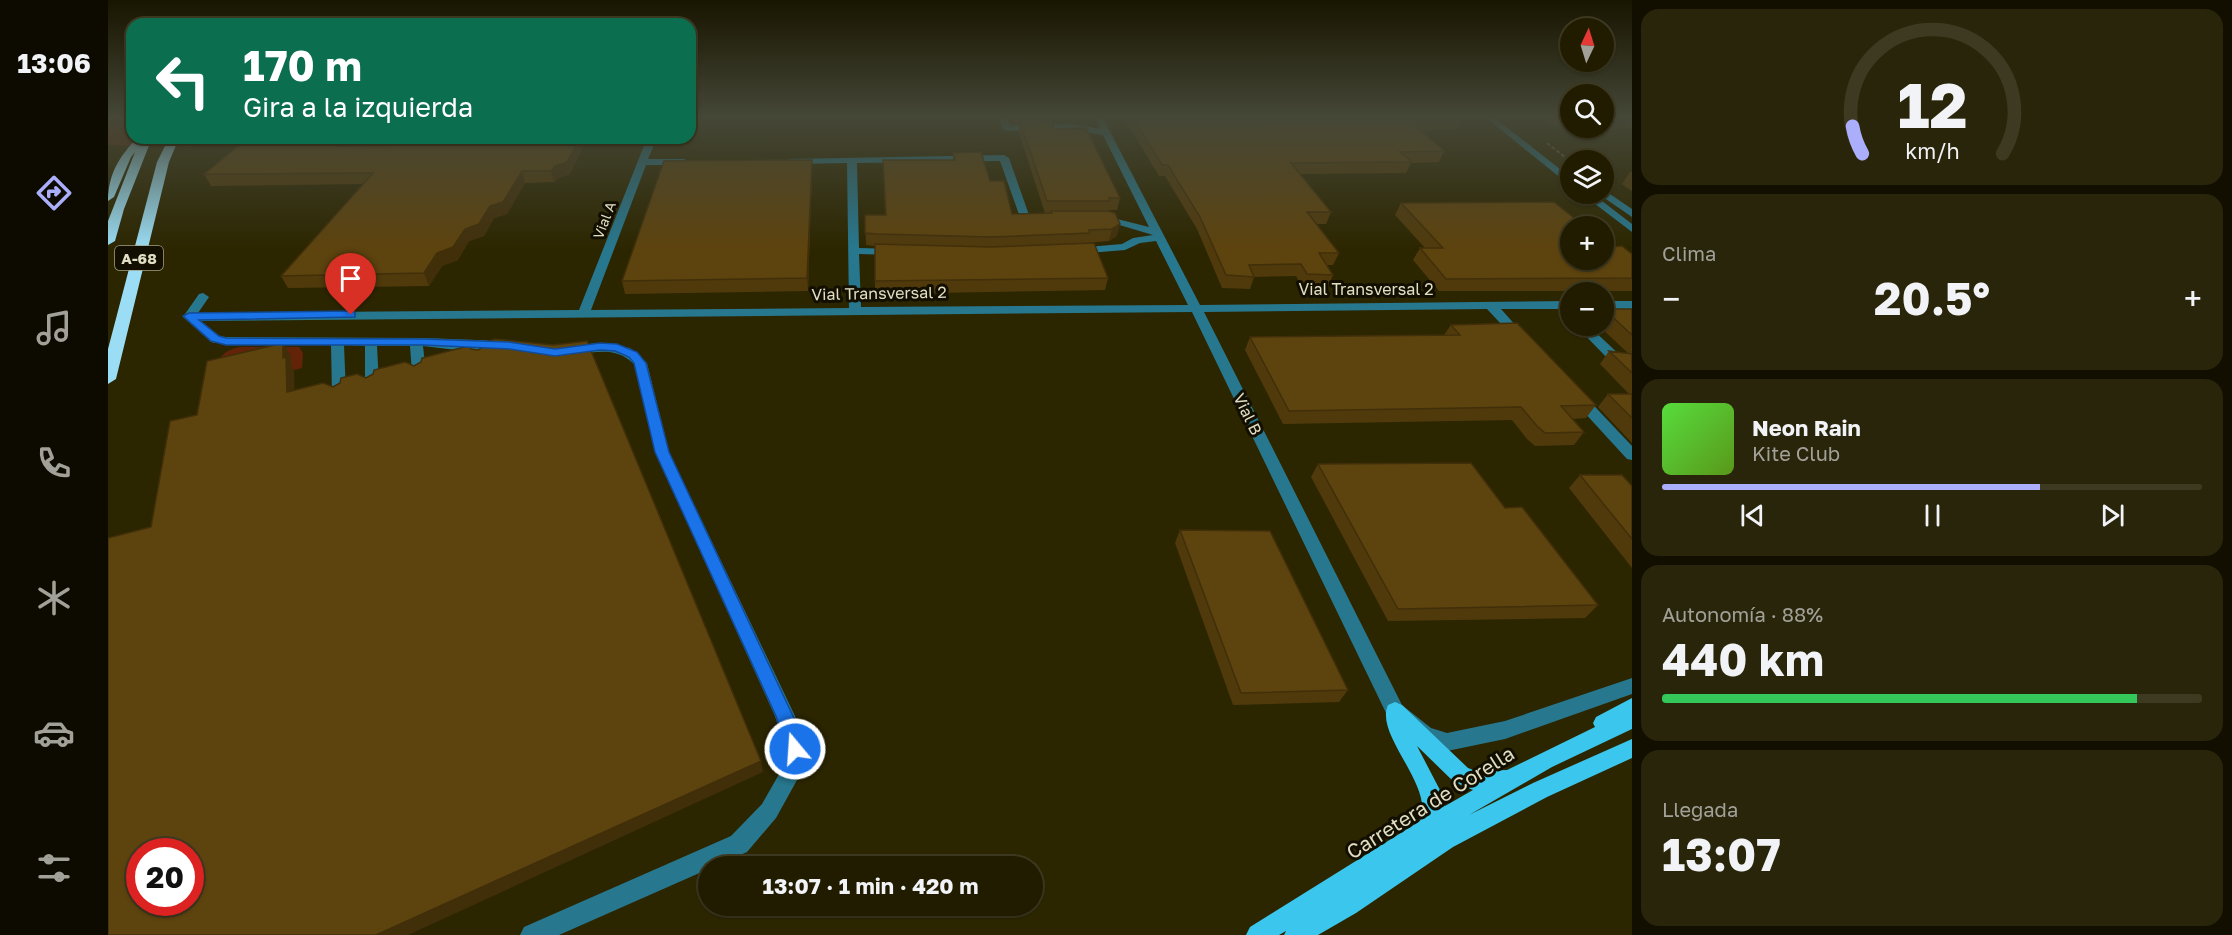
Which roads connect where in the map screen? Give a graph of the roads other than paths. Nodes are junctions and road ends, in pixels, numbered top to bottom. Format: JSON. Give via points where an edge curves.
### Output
{"nodes":[{"id":1,"x":124,"y":162,"type":"edge"},
{"id":2,"x":136,"y":162,"type":"edge"},
{"id":3,"x":163,"y":162,"type":"edge"},
{"id":4,"x":642,"y":162,"type":"joint"},
{"id":5,"x":701,"y":162,"type":"edge"},
{"id":6,"x":852,"y":162,"type":"edge"},
{"id":7,"x":1005,"y":162,"type":"edge"},
{"id":8,"x":1121,"y":162,"type":"edge"},
{"id":9,"x":1545,"y":162,"type":"edge"},
{"id":10,"x":1560,"y":173,"type":"edge"},
{"id":11,"x":108,"y":197,"type":"edge"},
{"id":12,"x":1614,"y":200,"type":"edge"},
{"id":13,"x":1600,"y":204,"type":"edge"},
{"id":14,"x":1632,"y":214,"type":"edge"},
{"id":15,"x":1048,"y":218,"type":"edge"},
{"id":16,"x":1094,"y":218,"type":"edge"},
{"id":17,"x":1632,"y":229,"type":"edge"},
{"id":18,"x":1158,"y":235,"type":"junction"},
{"id":19,"x":108,"y":241,"type":"edge"},
{"id":20,"x":854,"y":251,"type":"junction"},
{"id":21,"x":1066,"y":251,"type":"edge"},
{"id":22,"x":912,"y":253,"type":"edge"},
{"id":23,"x":203,"y":297,"type":"dead end"},
{"id":24,"x":1632,"y":304,"type":"edge"},
{"id":25,"x":1490,"y":305,"type":"junction"},
{"id":26,"x":1560,"y":305,"type":"edge"},
{"id":27,"x":1614,"y":305,"type":"edge"},
{"id":28,"x":1195,"y":306,"type":"junction"},
{"id":29,"x":855,"y":310,"type":"junction"},
{"id":30,"x":584,"y":312,"type":"junction"},
{"id":31,"x":189,"y":316,"type":"junction"},
{"id":32,"x":1592,"y":336,"type":"edge"},
{"id":33,"x":337,"y":342,"type":"junction"},
{"id":34,"x":371,"y":342,"type":"junction"},
{"id":35,"x":416,"y":342,"type":"junction"},
{"id":36,"x":464,"y":345,"type":"junction"},
{"id":37,"x":1529,"y":346,"type":"edge"},
{"id":38,"x":521,"y":347,"type":"edge"},
{"id":39,"x":555,"y":352,"type":"edge"},
{"id":40,"x":482,"y":357,"type":"edge"},
{"id":41,"x":1619,"y":362,"type":"edge"},
{"id":42,"x":420,"y":373,"type":"edge"},
{"id":43,"x":108,"y":379,"type":"edge"},
{"id":44,"x":372,"y":385,"type":"edge"},
{"id":45,"x":1568,"y":387,"type":"edge"},
{"id":46,"x":339,"y":394,"type":"edge"},
{"id":47,"x":1632,"y":455,"type":"edge"},
{"id":48,"x":1632,"y":686,"type":"edge"},
{"id":49,"x":1632,"y":707,"type":"edge"},
{"id":50,"x":1395,"y":711,"type":"junction"},
{"id":51,"x":1632,"y":719,"type":"edge"},
{"id":52,"x":1576,"y":746,"type":"junction"},
{"id":53,"x":1632,"y":748,"type":"edge"},
{"id":54,"x":1510,"y":780,"type":"junction"},
{"id":55,"x":1427,"y":830,"type":"junction"},
{"id":56,"x":532,"y":935,"type":"edge"},
{"id":57,"x":1258,"y":935,"type":"edge"},
{"id":58,"x":1296,"y":935,"type":"edge"}],
"edges":[{"from":1,"to":11,"type":"highway"},
{"from":2,"to":19,"type":"highway","number":"A-68"},
{"from":3,"to":43,"type":"highway","number":"A-68"},
{"from":4,"to":5,"type":"street"},
{"from":4,"to":30,"type":"street","name":"Vial A"},
{"from":6,"to":20,"type":"street"},
{"from":7,"to":15,"type":"street","via":[[1025,218]]},
{"from":8,"to":18,"type":"street","name":"Vial B"},
{"from":9,"to":10,"type":"street"},
{"from":12,"to":14,"type":"street"},
{"from":13,"to":17,"type":"street"},
{"from":16,"to":18,"type":"street","via":[[1106,218]]},
{"from":18,"to":21,"type":"street","via":[[1125,247]]},
{"from":18,"to":28,"type":"street","name":"Vial B"},
{"from":20,"to":22,"type":"street"},
{"from":20,"to":29,"type":"street"},
{"from":23,"to":31,"type":"street"},
{"from":24,"to":27,"type":"street"},
{"from":25,"to":26,"type":"street","name":"Vial Transversal 2"},
{"from":25,"to":28,"type":"street","name":"Vial Transversal 2"},
{"from":25,"to":37,"type":"street"},
{"from":28,"to":29,"type":"street","name":"Vial Transversal 2"},
{"from":28,"to":50,"type":"street","name":"Vial B"},
{"from":29,"to":30,"type":"street","name":"Vial Transversal 2"},
{"from":30,"to":31,"type":"street","name":"Vial Transversal 2"},
{"from":31,"to":33,"type":"street","via":[[215,339],[226,341]]},
{"from":32,"to":41,"type":"street"},
{"from":33,"to":34,"type":"street"},
{"from":33,"to":46,"type":"street"},
{"from":34,"to":35,"type":"street"},
{"from":34,"to":44,"type":"street"},
{"from":35,"to":36,"type":"street"},
{"from":35,"to":42,"type":"street"},
{"from":36,"to":38,"type":"street"},
{"from":36,"to":40,"type":"street","via":[[478,349]]},
{"from":39,"to":56,"type":"street","via":[[600,346],[617,348],[633,354],[640,363],[662,452],[785,716],[795,749],[792,771],[782,791],[739,844]]},
{"from":45,"to":47,"type":"street"},
{"from":48,"to":50,"type":"street","name":"Carretera de Corella","via":[[1466,740],[1447,742],[1425,735]]},
{"from":49,"to":52,"type":"main road","via":[[1593,729]]},
{"from":50,"to":54,"type":"main road","via":[[1461,775],[1476,781]]},
{"from":50,"to":55,"type":"main road","via":[[1403,739],[1434,799],[1434,813]]},
{"from":51,"to":52,"type":"main road","name":"Carretera de Corella"},
{"from":52,"to":54,"type":"main road","name":"Carretera de Corella"},
{"from":53,"to":58,"type":"main road","via":[[1445,839]]},
{"from":54,"to":55,"type":"main road","name":"Carretera de Corella"},
{"from":55,"to":57,"type":"main road","name":"Carretera de Corella"}]}
